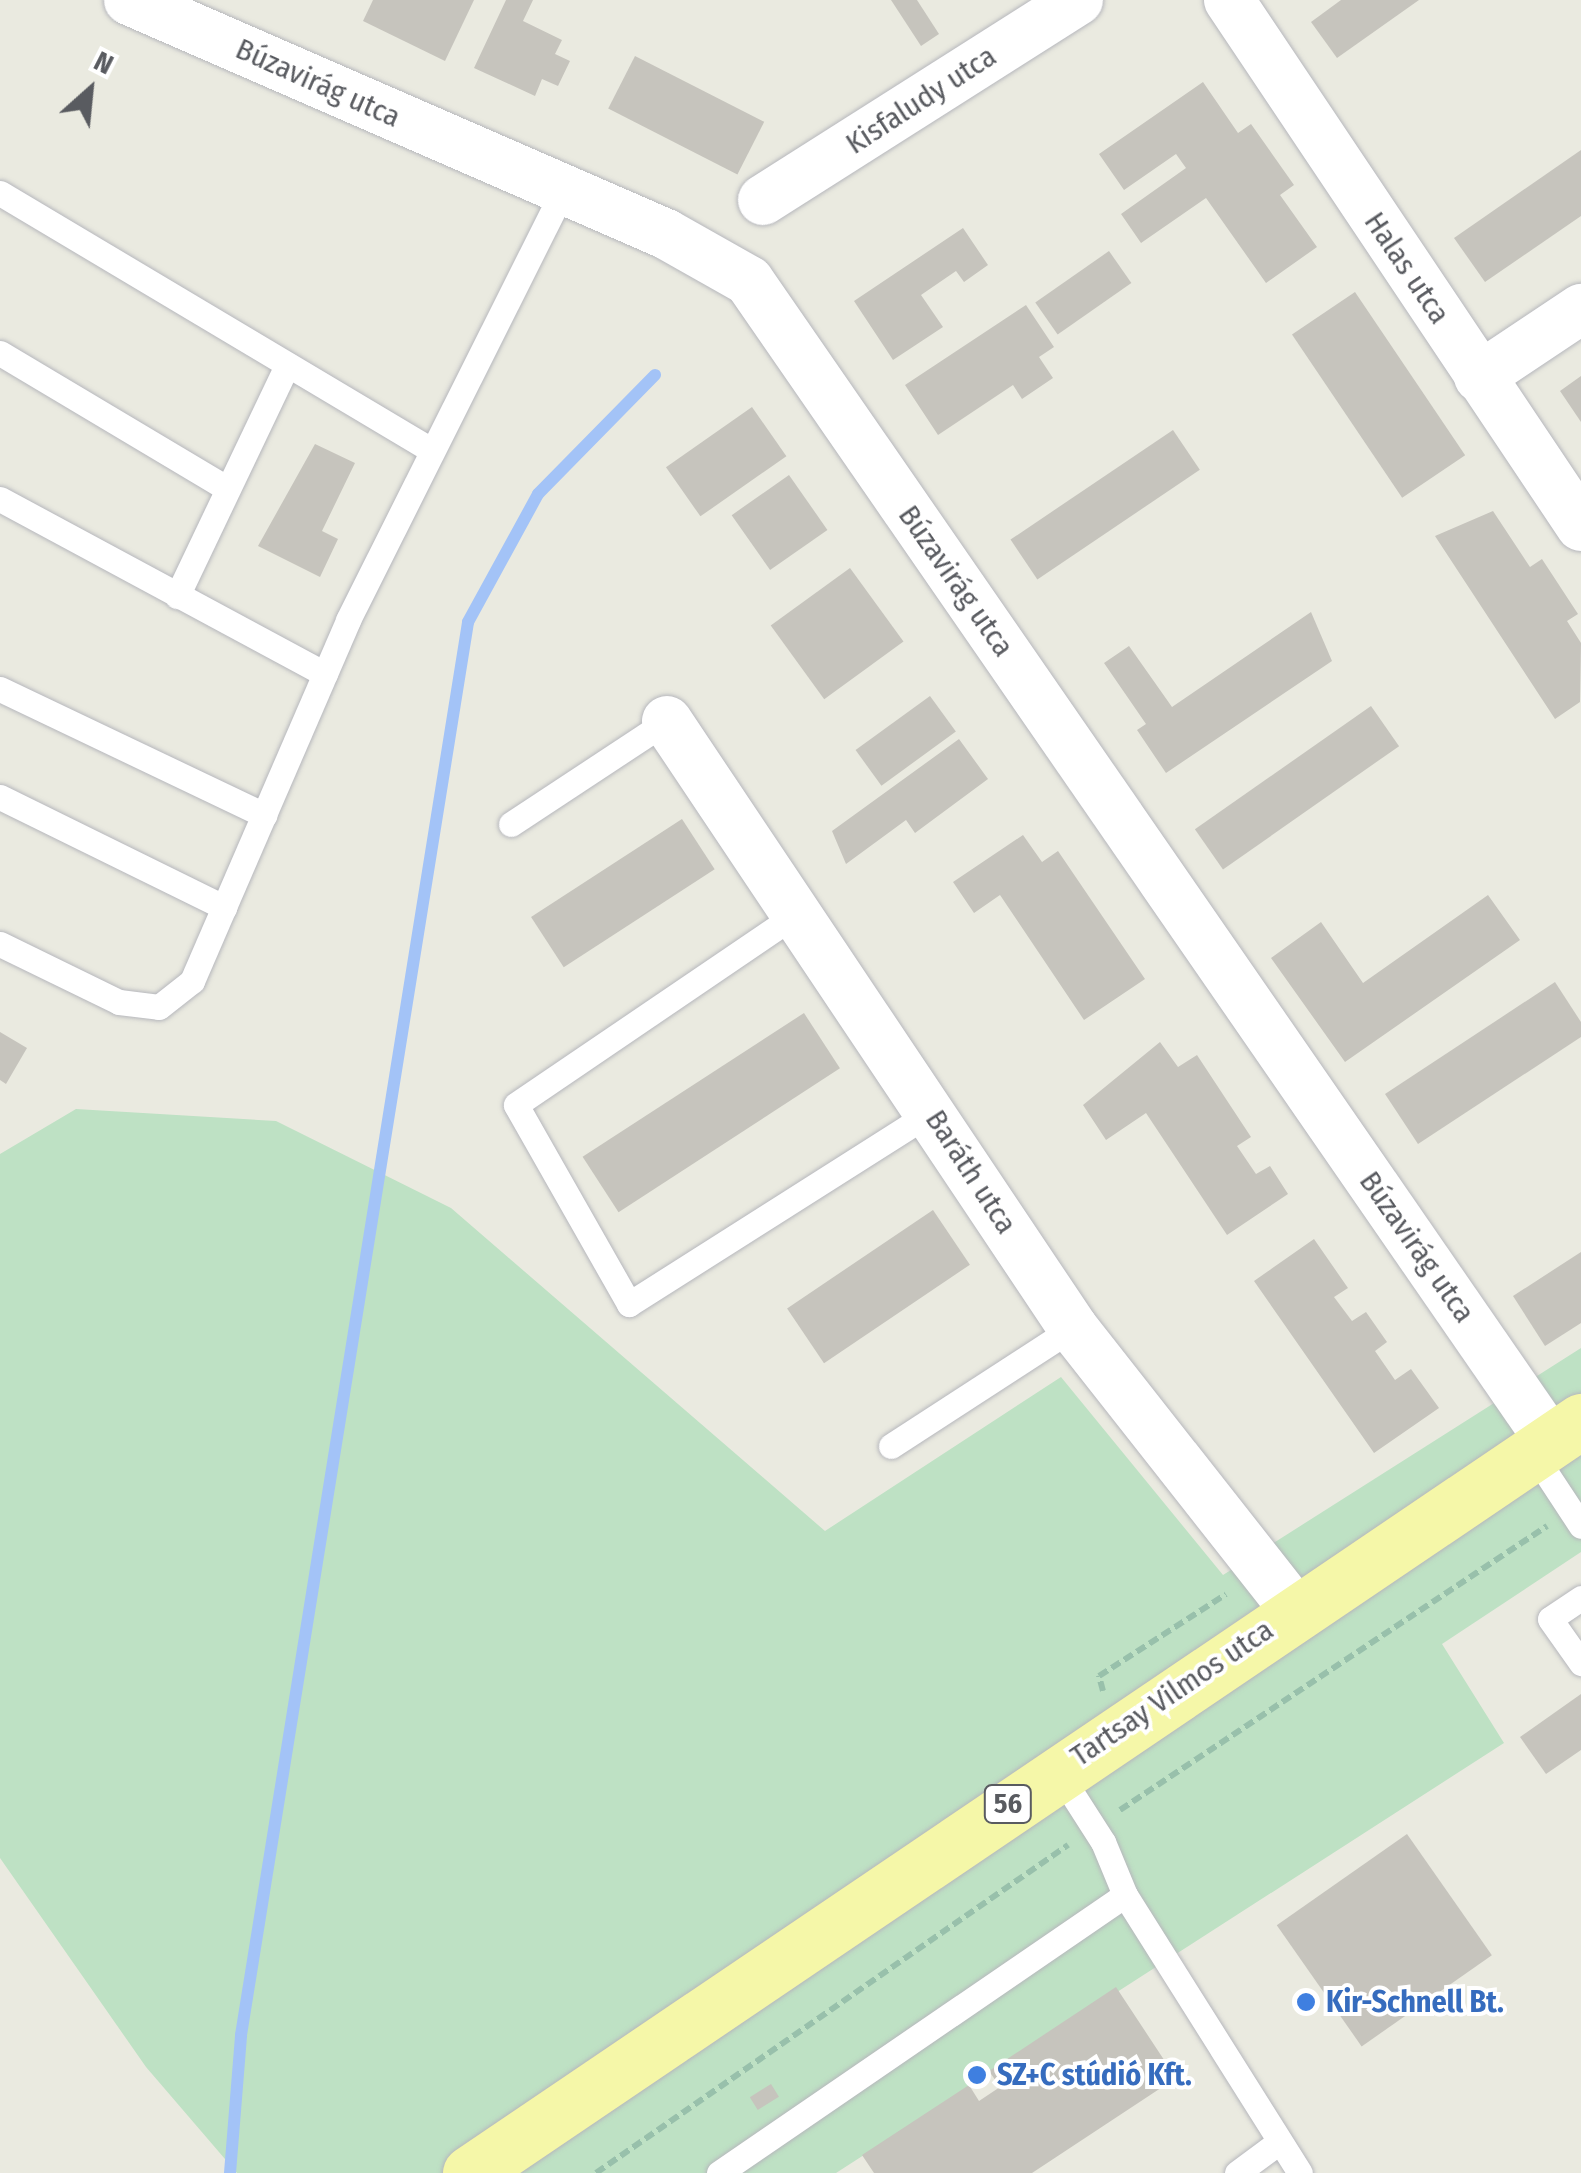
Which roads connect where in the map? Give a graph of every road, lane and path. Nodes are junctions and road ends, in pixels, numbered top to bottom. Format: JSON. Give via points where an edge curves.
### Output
{"nodes":[{"id":1,"x":130,"y":0,"type":"edge"},
{"id":2,"x":1078,"y":0,"type":"edge"},
{"id":3,"x":1237,"y":3,"type":"edge"},
{"id":4,"x":563,"y":190,"type":"junction"},
{"id":5,"x":0,"y":192,"type":"edge"},
{"id":6,"x":764,"y":200,"type":"dead end"},
{"id":7,"x":1581,"y":309,"type":"edge"},
{"id":8,"x":0,"y":354,"type":"edge"},
{"id":9,"x":288,"y":364,"type":"junction"},
{"id":10,"x":1479,"y":377,"type":"junction"},
{"id":11,"x":429,"y":449,"type":"junction"},
{"id":12,"x":228,"y":489,"type":"junction"},
{"id":13,"x":0,"y":500,"type":"edge"},
{"id":14,"x":1581,"y":526,"type":"edge"},
{"id":15,"x":177,"y":596,"type":"junction"},
{"id":16,"x":325,"y":674,"type":"junction"},
{"id":17,"x":0,"y":689,"type":"edge"},
{"id":18,"x":667,"y":721,"type":"joint"},
{"id":19,"x":0,"y":797,"type":"edge"},
{"id":20,"x":264,"y":816,"type":"junction"},
{"id":21,"x":511,"y":824,"type":"dead end"},
{"id":22,"x":224,"y":906,"type":"junction"},
{"id":23,"x":798,"y":914,"type":"junction"},
{"id":24,"x":0,"y":944,"type":"edge"},
{"id":25,"x":932,"y":1112,"type":"junction"},
{"id":26,"x":1073,"y":1328,"type":"junction"},
{"id":27,"x":1555,"y":1439,"type":"edge"},
{"id":28,"x":891,"y":1446,"type":"dead end"},
{"id":29,"x":1581,"y":1526,"type":"edge"},
{"id":30,"x":1581,"y":1598,"type":"edge"},
{"id":31,"x":1295,"y":1610,"type":"junction"},
{"id":32,"x":1581,"y":1663,"type":"edge"},
{"id":33,"x":1057,"y":1770,"type":"junction"},
{"id":34,"x":1125,"y":1896,"type":"junction"},
{"id":35,"x":1279,"y":2142,"type":"junction"},
{"id":36,"x":470,"y":2173,"type":"edge"},
{"id":37,"x":719,"y":2173,"type":"edge"},
{"id":38,"x":1237,"y":2173,"type":"edge"},
{"id":39,"x":1300,"y":2173,"type":"edge"}],
"edges":[{"from":1,"to":4,"type":"street","name":"Búzavirág utca"},
{"from":2,"to":6,"type":"street","name":"Kisfaludy utca"},
{"from":3,"to":10,"type":"street","name":"Halas utca"},
{"from":4,"to":11,"type":"lane"},
{"from":4,"to":27,"type":"street","name":"Búzavirág utca","via":[[716,257],[749,281]]},
{"from":5,"to":9,"type":"lane"},
{"from":7,"to":10,"type":"street"},
{"from":8,"to":12,"type":"lane"},
{"from":9,"to":11,"type":"lane"},
{"from":9,"to":12,"type":"lane"},
{"from":10,"to":14,"type":"street","name":"Halas utca"},
{"from":11,"to":16,"type":"lane"},
{"from":12,"to":15,"type":"lane"},
{"from":13,"to":15,"type":"lane"},
{"from":15,"to":16,"type":"lane"},
{"from":16,"to":20,"type":"lane"},
{"from":17,"to":20,"type":"lane"},
{"from":18,"to":21,"type":"lane"},
{"from":18,"to":23,"type":"street","name":"Baráth utca"},
{"from":19,"to":22,"type":"lane"},
{"from":20,"to":22,"type":"lane"},
{"from":22,"to":24,"type":"lane","via":[[192,981],[159,1008],[120,1002]]},
{"from":23,"to":25,"type":"street","name":"Baráth utca"},
{"from":23,"to":25,"type":"lane","via":[[516,1104],[629,1304]]},
{"from":25,"to":26,"type":"street","name":"Baráth utca"},
{"from":26,"to":28,"type":"lane"},
{"from":26,"to":31,"type":"street","name":"Baráth utca"},
{"from":27,"to":29,"type":"lane"},
{"from":27,"to":31,"type":"main road","name":"Tartsay Vilmos utca","number":"56"},
{"from":30,"to":32,"type":"lane","via":[[1550,1619]]},
{"from":31,"to":33,"type":"main road","name":"Tartsay Vilmos utca","number":"56"},
{"from":33,"to":34,"type":"lane","via":[[1103,1842]]},
{"from":33,"to":36,"type":"main road","name":"Tartsay Vilmos utca","number":"56"},
{"from":34,"to":35,"type":"lane"},
{"from":34,"to":37,"type":"lane"},
{"from":35,"to":38,"type":"lane"},
{"from":35,"to":39,"type":"lane"}]}
